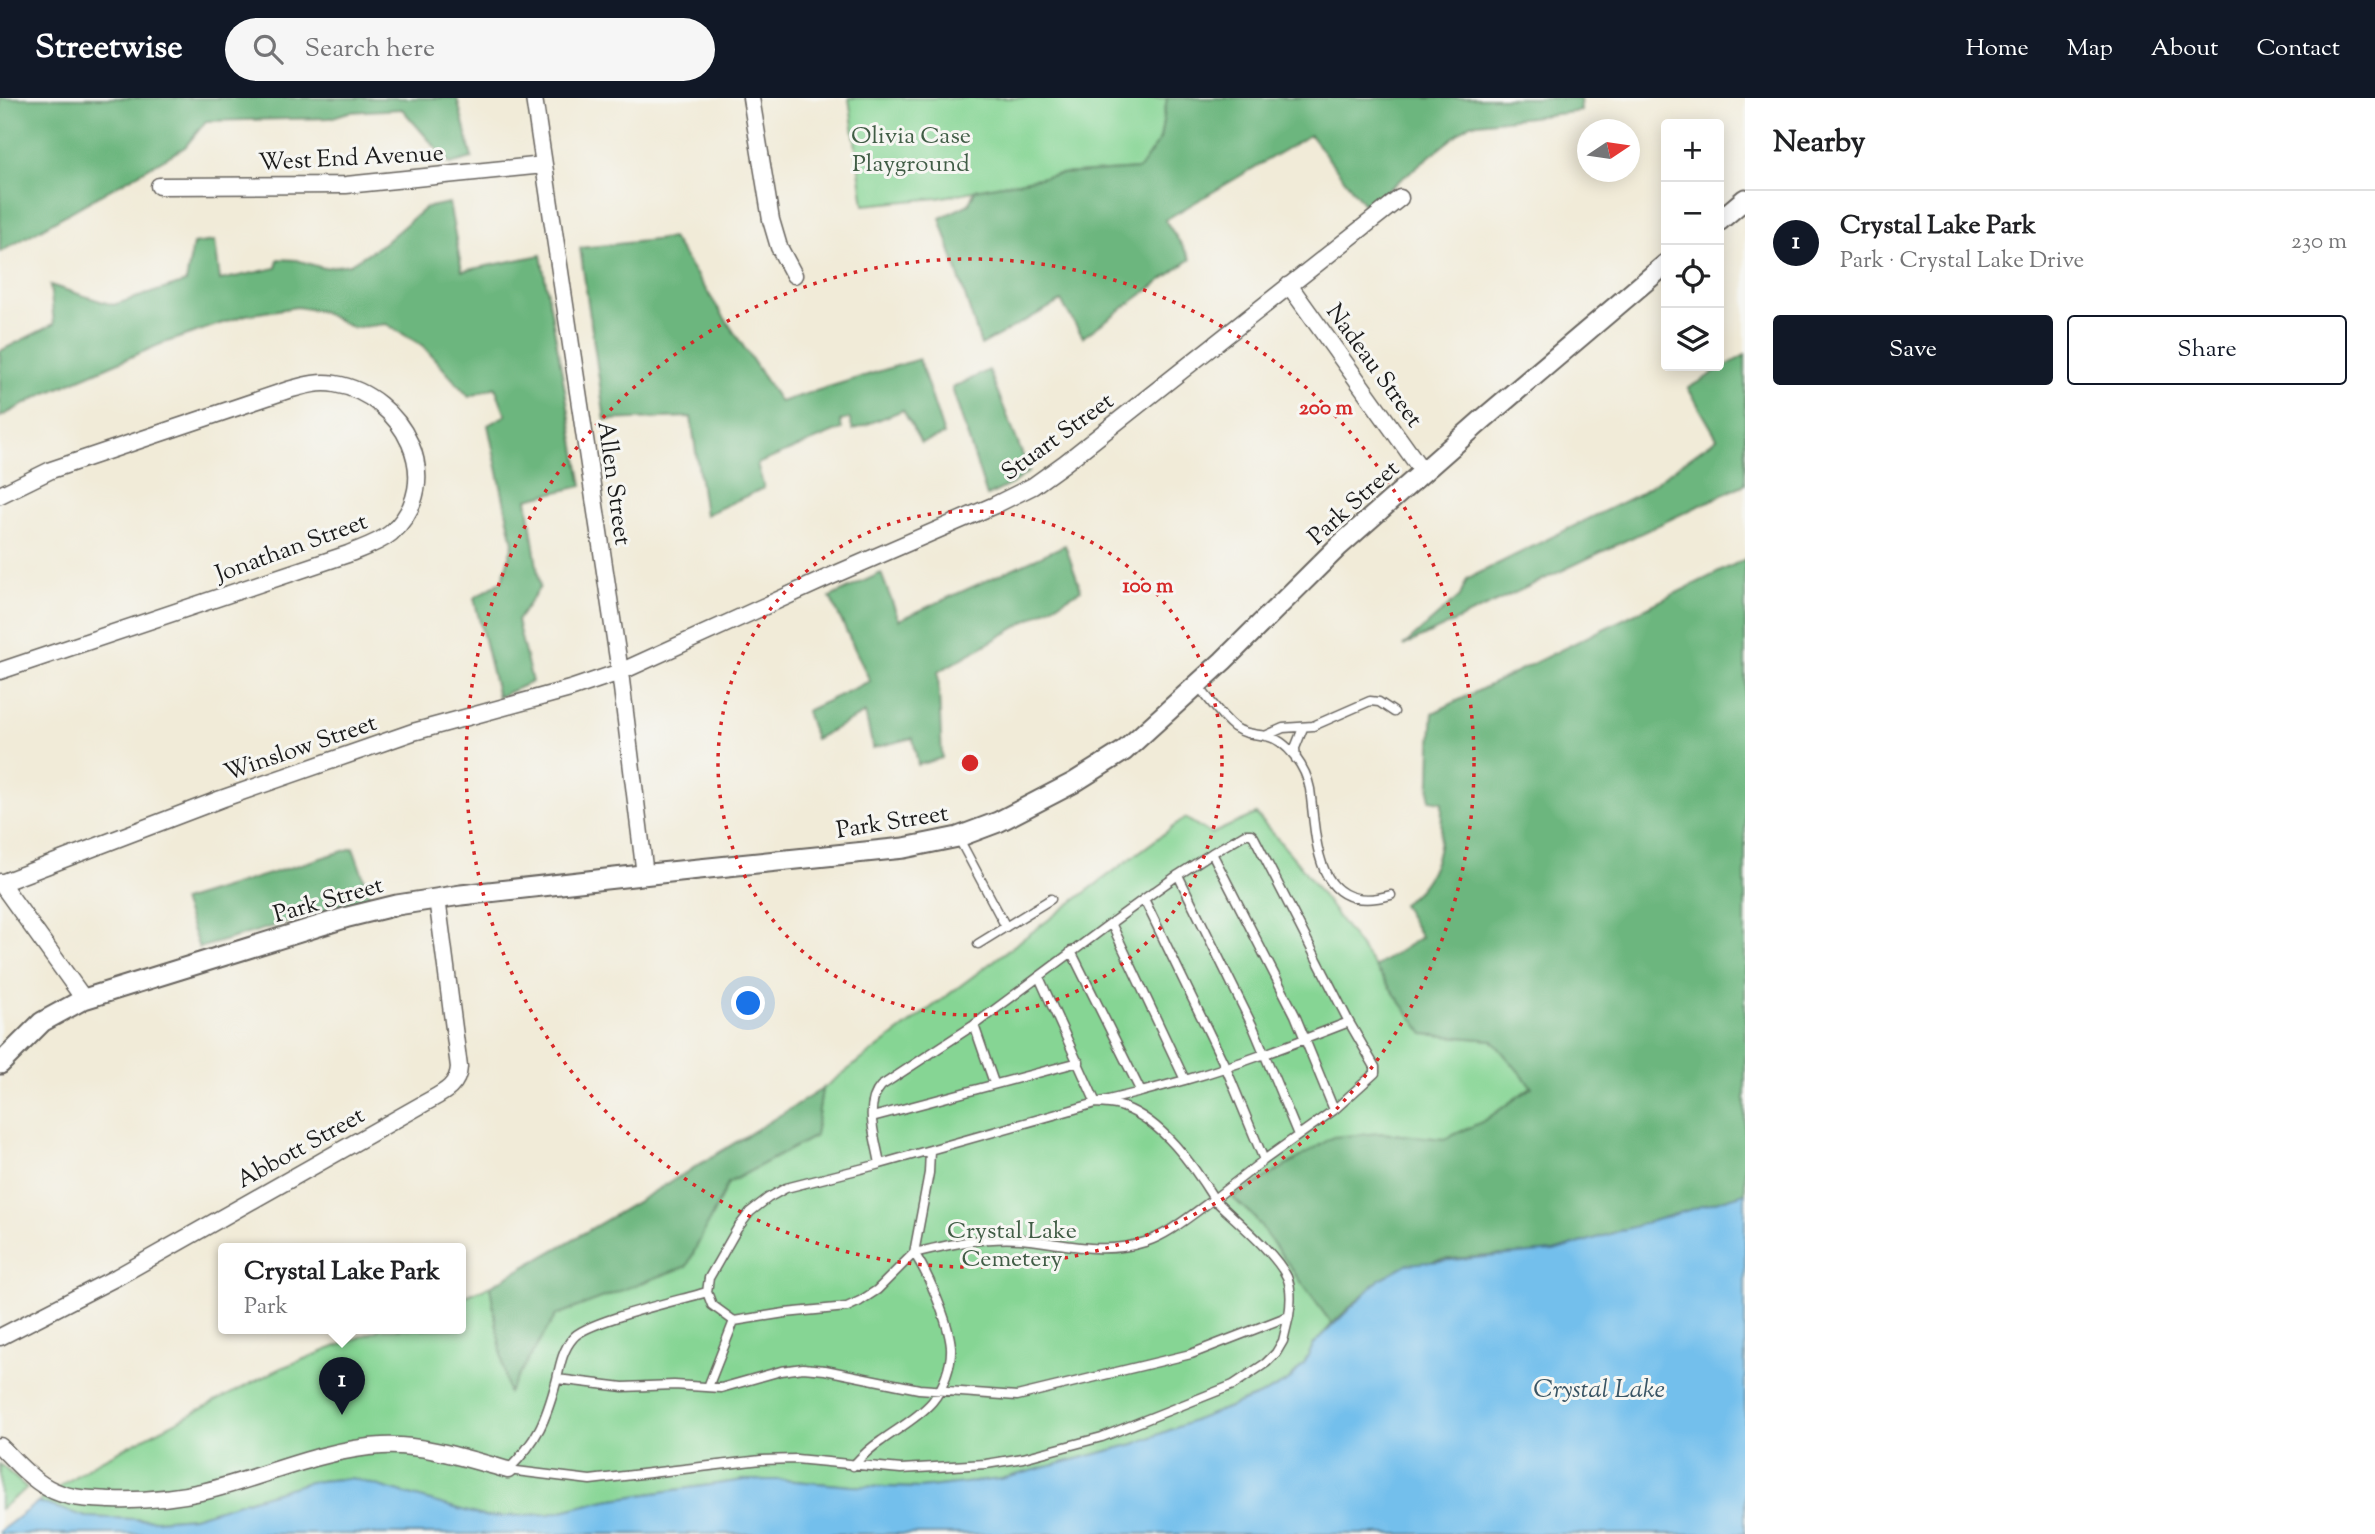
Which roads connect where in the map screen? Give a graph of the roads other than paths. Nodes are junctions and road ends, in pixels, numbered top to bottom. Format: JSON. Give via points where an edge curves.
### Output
{"nodes":[{"id":1,"x":534,"y":98,"type":"edge"},
{"id":2,"x":751,"y":98,"type":"edge"},
{"id":3,"x":544,"y":165,"type":"junction"},
{"id":4,"x":159,"y":186,"type":"dead end"},
{"id":5,"x":1400,"y":198,"type":"dead end"},
{"id":6,"x":1745,"y":199,"type":"edge"},
{"id":7,"x":1724,"y":217,"type":"edge"},
{"id":8,"x":1661,"y":268,"type":"edge"},
{"id":9,"x":794,"y":275,"type":"dead end"},
{"id":10,"x":1289,"y":285,"type":"junction"},
{"id":11,"x":1423,"y":472,"type":"junction"},
{"id":12,"x":0,"y":495,"type":"edge"},
{"id":13,"x":0,"y":671,"type":"edge"},
{"id":14,"x":620,"y":672,"type":"junction"},
{"id":15,"x":1197,"y":685,"type":"junction"},
{"id":16,"x":1394,"y":712,"type":"dead end"},
{"id":17,"x":1303,"y":728,"type":"junction"},
{"id":18,"x":1265,"y":736,"type":"junction"},
{"id":19,"x":1296,"y":760,"type":"junction"},
{"id":20,"x":958,"y":837,"type":"junction"},
{"id":21,"x":1212,"y":853,"type":"junction"},
{"id":22,"x":645,"y":875,"type":"junction"},
{"id":23,"x":1178,"y":875,"type":"junction"},
{"id":24,"x":0,"y":882,"type":"edge"},
{"id":25,"x":1391,"y":895,"type":"dead end"},
{"id":26,"x":436,"y":898,"type":"junction"},
{"id":27,"x":1051,"y":899,"type":"dead end"},
{"id":28,"x":1144,"y":899,"type":"junction"},
{"id":29,"x":1111,"y":923,"type":"junction"},
{"id":30,"x":1006,"y":927,"type":"junction"},
{"id":31,"x":978,"y":944,"type":"dead end"},
{"id":32,"x":1071,"y":951,"type":"junction"},
{"id":33,"x":1039,"y":976,"type":"junction"},
{"id":34,"x":85,"y":999,"type":"junction"},
{"id":35,"x":1349,"y":1022,"type":"junction"},
{"id":36,"x":974,"y":1025,"type":"junction"},
{"id":37,"x":1306,"y":1039,"type":"junction"},
{"id":38,"x":1265,"y":1055,"type":"junction"},
{"id":39,"x":1079,"y":1062,"type":"junction"},
{"id":40,"x":0,"y":1064,"type":"edge"},
{"id":41,"x":1226,"y":1068,"type":"junction"},
{"id":42,"x":1185,"y":1080,"type":"junction"},
{"id":43,"x":994,"y":1083,"type":"junction"},
{"id":44,"x":1141,"y":1092,"type":"junction"},
{"id":45,"x":1096,"y":1103,"type":"junction"},
{"id":46,"x":1334,"y":1110,"type":"junction"},
{"id":47,"x":872,"y":1117,"type":"junction"},
{"id":48,"x":1298,"y":1135,"type":"junction"},
{"id":49,"x":930,"y":1150,"type":"junction"},
{"id":50,"x":1264,"y":1160,"type":"junction"},
{"id":51,"x":880,"y":1164,"type":"junction"},
{"id":52,"x":1214,"y":1199,"type":"junction"},
{"id":53,"x":914,"y":1253,"type":"junction"},
{"id":54,"x":707,"y":1293,"type":"junction"},
{"id":55,"x":1289,"y":1316,"type":"junction"},
{"id":56,"x":734,"y":1321,"type":"junction"},
{"id":57,"x":0,"y":1337,"type":"edge"},
{"id":58,"x":557,"y":1379,"type":"junction"},
{"id":59,"x":708,"y":1387,"type":"junction"},
{"id":60,"x":939,"y":1391,"type":"junction"},
{"id":61,"x":0,"y":1446,"type":"edge"},
{"id":62,"x":853,"y":1466,"type":"junction"},
{"id":63,"x":508,"y":1470,"type":"junction"}],
"edges":[{"from":1,"to":3,"type":"street","name":"Allen Street"},
{"from":2,"to":9,"type":"street","via":[[771,220]]},
{"from":3,"to":4,"type":"street","name":"West End Avenue","via":[[346,185]]},
{"from":3,"to":14,"type":"street","name":"Allen Street"},
{"from":5,"to":10,"type":"street","name":"Stuart Street"},
{"from":6,"to":7,"type":"street"},
{"from":8,"to":11,"type":"street","name":"Park Street"},
{"from":10,"to":11,"type":"street","name":"Nadeau Street"},
{"from":10,"to":14,"type":"street","name":"Stuart Street","via":[[1033,486]]},
{"from":11,"to":15,"type":"street","name":"Park Street","via":[[1339,546]]},
{"from":12,"to":13,"type":"street","name":"Jonathan Street","via":[[89,456],[321,382],[355,389],[389,413],[412,445],[417,475],[406,513],[378,542]]},
{"from":14,"to":22,"type":"street","name":"Allen Street"},
{"from":14,"to":24,"type":"street","name":"Winslow Street","via":[[413,732]]},
{"from":15,"to":18,"type":"lane","via":[[1233,726]]},
{"from":15,"to":20,"type":"street","name":"Park Street","via":[[1107,762],[998,822]]},
{"from":16,"to":17,"type":"lane","via":[[1370,701]]},
{"from":17,"to":18,"type":"lane","via":[[1283,728]]},
{"from":17,"to":19,"type":"lane","via":[[1295,748]]},
{"from":18,"to":19,"type":"lane","via":[[1281,742]]},
{"from":19,"to":25,"type":"lane","via":[[1308,778],[1322,868],[1331,883],[1343,894],[1360,899]]},
{"from":20,"to":22,"type":"street","name":"Park Street","via":[[904,848]]},
{"from":20,"to":30,"type":"lane"},
{"from":21,"to":23,"type":"lane"},
{"from":21,"to":35,"type":"lane","via":[[1245,834],[1254,837]]},
{"from":21,"to":37,"type":"lane"},
{"from":22,"to":26,"type":"street","name":"Park Street"},
{"from":23,"to":28,"type":"lane"},
{"from":23,"to":38,"type":"lane"},
{"from":24,"to":34,"type":"street"},
{"from":26,"to":34,"type":"street","name":"Park Street","via":[[348,917]]},
{"from":26,"to":57,"type":"street","name":"Abbott Street","via":[[459,1067],[454,1084],[117,1277]]},
{"from":27,"to":30,"type":"lane"},
{"from":28,"to":29,"type":"lane"},
{"from":28,"to":41,"type":"lane"},
{"from":29,"to":32,"type":"lane"},
{"from":29,"to":42,"type":"lane"},
{"from":30,"to":31,"type":"lane"},
{"from":32,"to":33,"type":"lane"},
{"from":32,"to":44,"type":"lane"},
{"from":33,"to":36,"type":"lane"},
{"from":33,"to":39,"type":"lane"},
{"from":34,"to":40,"type":"street","name":"Park Street","via":[[42,1022]]},
{"from":35,"to":37,"type":"lane"},
{"from":35,"to":46,"type":"lane","via":[[1376,1073]]},
{"from":36,"to":43,"type":"lane"},
{"from":36,"to":47,"type":"lane","via":[[881,1086],[873,1098]]},
{"from":37,"to":38,"type":"lane"},
{"from":37,"to":46,"type":"lane"},
{"from":38,"to":41,"type":"lane"},
{"from":38,"to":48,"type":"lane"},
{"from":39,"to":43,"type":"lane"},
{"from":39,"to":45,"type":"lane"},
{"from":41,"to":42,"type":"lane"},
{"from":41,"to":50,"type":"lane"},
{"from":42,"to":44,"type":"lane"},
{"from":43,"to":47,"type":"lane"},
{"from":44,"to":45,"type":"lane"},
{"from":45,"to":49,"type":"lane"},
{"from":45,"to":52,"type":"lane","via":[[1121,1106],[1145,1117],[1184,1155]]},
{"from":46,"to":48,"type":"lane"},
{"from":47,"to":51,"type":"lane"},
{"from":48,"to":50,"type":"lane"},
{"from":49,"to":51,"type":"lane"},
{"from":49,"to":53,"type":"lane"},
{"from":50,"to":52,"type":"lane"},
{"from":51,"to":54,"type":"lane","via":[[786,1188],[768,1198],[737,1229],[709,1278]]},
{"from":52,"to":53,"type":"lane","via":[[1163,1233],[1131,1245],[1083,1249],[1020,1239],[988,1240]]},
{"from":52,"to":55,"type":"lane","via":[[1287,1277]]},
{"from":53,"to":56,"type":"lane","via":[[877,1290],[854,1304]]},
{"from":53,"to":60,"type":"lane","via":[[951,1348]]},
{"from":54,"to":56,"type":"lane","via":[[712,1305]]},
{"from":54,"to":58,"type":"lane","via":[[588,1328],[573,1337]]},
{"from":55,"to":60,"type":"lane","via":[[1191,1354],[1032,1394]]},
{"from":55,"to":62,"type":"lane","via":[[1276,1353],[1248,1376],[1102,1437],[986,1464],[901,1469]]},
{"from":56,"to":59,"type":"lane"},
{"from":58,"to":59,"type":"lane","via":[[623,1387]]},
{"from":58,"to":63,"type":"lane","via":[[538,1436]]},
{"from":59,"to":60,"type":"lane","via":[[739,1385],[803,1368]]},
{"from":60,"to":62,"type":"lane","via":[[919,1414]]},
{"from":61,"to":63,"type":"street","via":[[47,1488],[80,1499],[177,1497],[330,1455],[383,1446],[433,1451]]},
{"from":62,"to":63,"type":"lane","via":[[761,1460],[590,1480]]}]}
